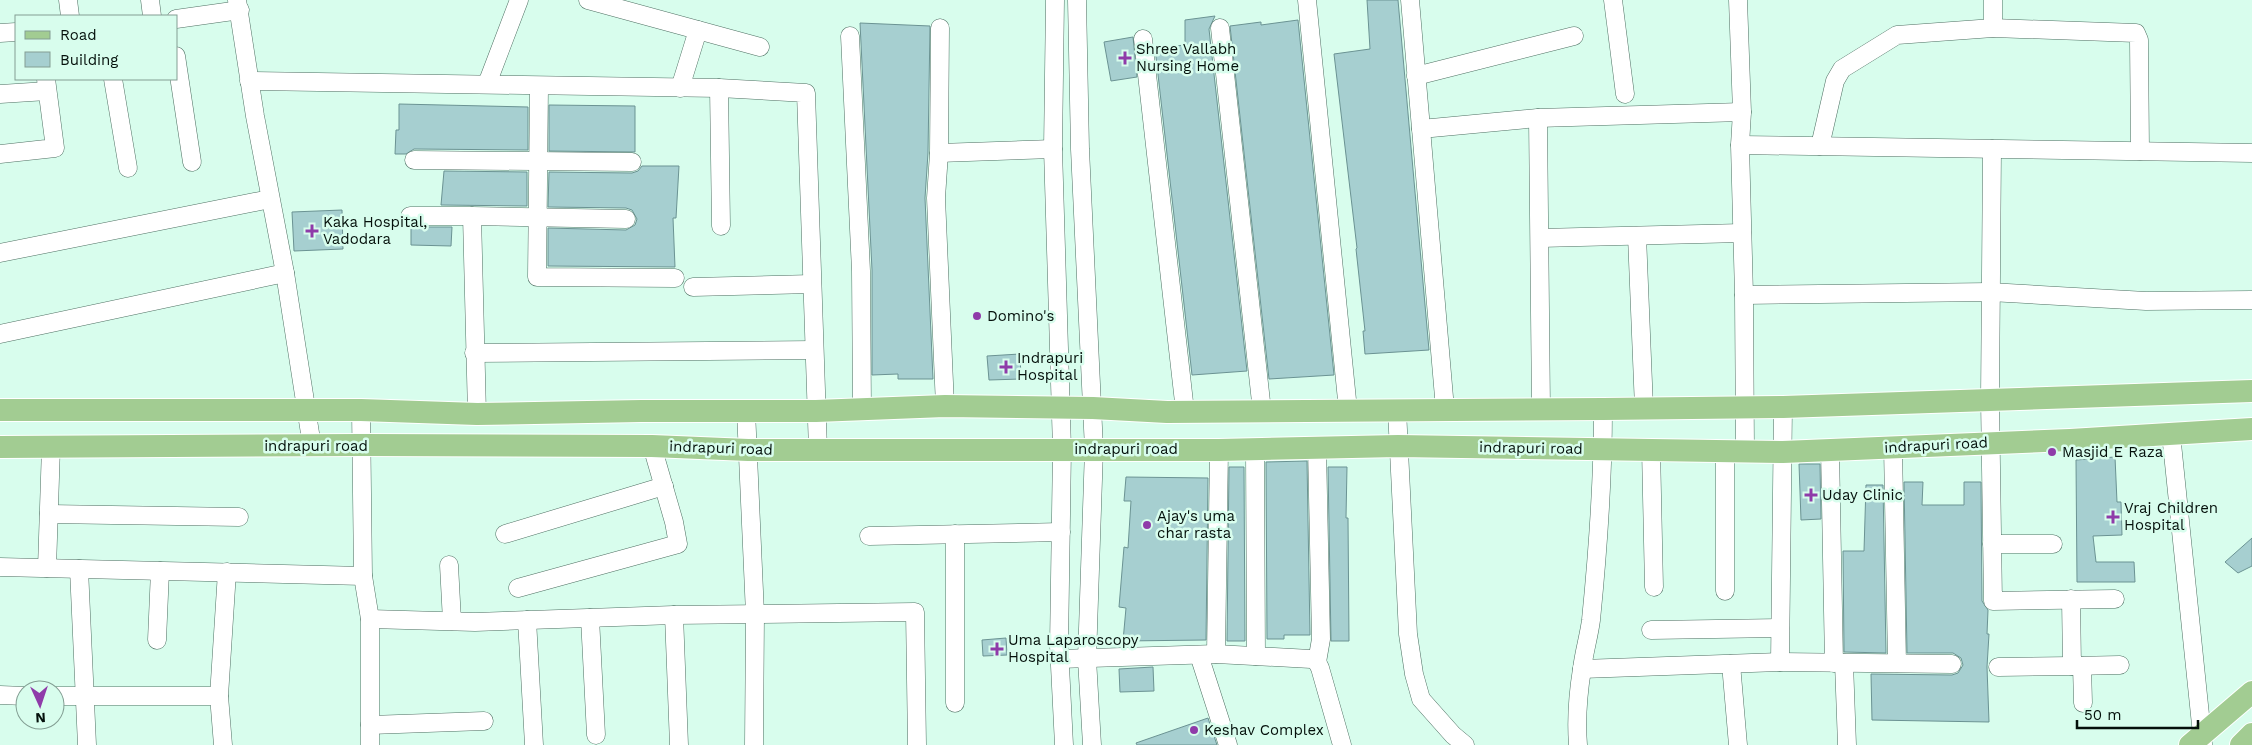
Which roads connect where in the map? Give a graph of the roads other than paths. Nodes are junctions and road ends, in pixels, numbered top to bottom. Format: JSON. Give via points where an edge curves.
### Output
{"nodes":[{"id":1,"x":68,"y":0,"type":"edge"},
{"id":2,"x":150,"y":0,"type":"edge"},
{"id":3,"x":519,"y":0,"type":"edge"},
{"id":4,"x":588,"y":0,"type":"edge"},
{"id":5,"x":1055,"y":0,"type":"edge"},
{"id":6,"x":1077,"y":0,"type":"edge"},
{"id":7,"x":1307,"y":0,"type":"edge"},
{"id":8,"x":1410,"y":0,"type":"edge"},
{"id":9,"x":1613,"y":0,"type":"edge"},
{"id":10,"x":1738,"y":0,"type":"edge"},
{"id":11,"x":1993,"y":0,"type":"edge"},
{"id":12,"x":238,"y":5,"type":"edge"},
{"id":13,"x":70,"y":15,"type":"edge"},
{"id":14,"x":152,"y":15,"type":"edge"},
{"id":15,"x":178,"y":19,"type":"edge"},
{"id":16,"x":940,"y":28,"type":"dead end"},
{"id":17,"x":1220,"y":28,"type":"dead end"},
{"id":18,"x":1993,"y":28,"type":"junction"},
{"id":19,"x":698,"y":30,"type":"junction"},
{"id":20,"x":15,"y":32,"type":"edge"},
{"id":21,"x":0,"y":33,"type":"edge"},
{"id":22,"x":850,"y":36,"type":"dead end"},
{"id":23,"x":1574,"y":36,"type":"dead end"},
{"id":24,"x":1143,"y":38,"type":"dead end"},
{"id":25,"x":760,"y":47,"type":"dead end"},
{"id":26,"x":178,"y":69,"type":"edge"},
{"id":27,"x":1416,"y":76,"type":"junction"},
{"id":28,"x":113,"y":80,"type":"edge"},
{"id":29,"x":249,"y":81,"type":"junction"},
{"id":30,"x":488,"y":84,"type":"junction"},
{"id":31,"x":47,"y":85,"type":"edge"},
{"id":32,"x":539,"y":87,"type":"junction"},
{"id":33,"x":680,"y":88,"type":"junction"},
{"id":34,"x":719,"y":88,"type":"junction"},
{"id":35,"x":0,"y":94,"type":"edge"},
{"id":36,"x":1625,"y":94,"type":"dead end"},
{"id":37,"x":1742,"y":112,"type":"junction"},
{"id":38,"x":1538,"y":118,"type":"junction"},
{"id":39,"x":1421,"y":129,"type":"junction"},
{"id":40,"x":1740,"y":145,"type":"junction"},
{"id":41,"x":1820,"y":146,"type":"junction"},
{"id":42,"x":1053,"y":149,"type":"junction"},
{"id":43,"x":1992,"y":149,"type":"junction"},
{"id":44,"x":939,"y":152,"type":"junction"},
{"id":45,"x":2140,"y":152,"type":"junction"},
{"id":46,"x":2252,"y":153,"type":"edge"},
{"id":47,"x":0,"y":154,"type":"edge"},
{"id":48,"x":414,"y":160,"type":"dead end"},
{"id":49,"x":192,"y":162,"type":"dead end"},
{"id":50,"x":538,"y":162,"type":"junction"},
{"id":51,"x":632,"y":162,"type":"dead end"},
{"id":52,"x":128,"y":168,"type":"dead end"},
{"id":53,"x":270,"y":199,"type":"junction"},
{"id":54,"x":410,"y":216,"type":"dead end"},
{"id":55,"x":472,"y":216,"type":"junction"},
{"id":56,"x":538,"y":217,"type":"junction"},
{"id":57,"x":626,"y":219,"type":"dead end"},
{"id":58,"x":721,"y":226,"type":"dead end"},
{"id":59,"x":1742,"y":233,"type":"junction"},
{"id":60,"x":1637,"y":236,"type":"junction"},
{"id":61,"x":1540,"y":238,"type":"junction"},
{"id":62,"x":0,"y":253,"type":"edge"},
{"id":63,"x":285,"y":273,"type":"junction"},
{"id":64,"x":675,"y":278,"type":"dead end"},
{"id":65,"x":812,"y":284,"type":"junction"},
{"id":66,"x":693,"y":287,"type":"dead end"},
{"id":67,"x":1990,"y":292,"type":"junction"},
{"id":68,"x":1744,"y":295,"type":"junction"},
{"id":69,"x":2252,"y":300,"type":"edge"},
{"id":70,"x":0,"y":334,"type":"edge"},
{"id":71,"x":814,"y":350,"type":"junction"},
{"id":72,"x":474,"y":353,"type":"junction"},
{"id":73,"x":2252,"y":392,"type":"edge"},
{"id":74,"x":1990,"y":400,"type":"junction"},
{"id":75,"x":945,"y":406,"type":"junction"},
{"id":76,"x":1745,"y":407,"type":"junction"},
{"id":77,"x":1783,"y":407,"type":"junction"},
{"id":78,"x":1062,"y":408,"type":"junction"},
{"id":79,"x":1093,"y":408,"type":"junction"},
{"id":80,"x":1644,"y":408,"type":"junction"},
{"id":81,"x":862,"y":409,"type":"junction"},
{"id":82,"x":1445,"y":409,"type":"junction"},
{"id":83,"x":1541,"y":409,"type":"junction"},
{"id":84,"x":1602,"y":409,"type":"junction"},
{"id":85,"x":0,"y":410,"type":"edge"},
{"id":86,"x":307,"y":410,"type":"junction"},
{"id":87,"x":361,"y":410,"type":"junction"},
{"id":88,"x":816,"y":410,"type":"junction"},
{"id":89,"x":1348,"y":410,"type":"junction"},
{"id":90,"x":1397,"y":410,"type":"junction"},
{"id":91,"x":746,"y":411,"type":"junction"},
{"id":92,"x":1185,"y":411,"type":"junction"},
{"id":93,"x":1262,"y":411,"type":"junction"},
{"id":94,"x":477,"y":414,"type":"junction"},
{"id":95,"x":2252,"y":428,"type":"edge"},
{"id":96,"x":2171,"y":434,"type":"junction"},
{"id":97,"x":1990,"y":443,"type":"junction"},
{"id":98,"x":362,"y":445,"type":"junction"},
{"id":99,"x":312,"y":446,"type":"junction"},
{"id":100,"x":652,"y":446,"type":"junction"},
{"id":101,"x":1398,"y":446,"type":"junction"},
{"id":102,"x":0,"y":447,"type":"edge"},
{"id":103,"x":51,"y":447,"type":"junction"},
{"id":104,"x":1893,"y":447,"type":"junction"},
{"id":105,"x":1318,"y":448,"type":"junction"},
{"id":106,"x":1062,"y":449,"type":"junction"},
{"id":107,"x":1094,"y":449,"type":"junction"},
{"id":108,"x":1255,"y":449,"type":"junction"},
{"id":109,"x":1603,"y":449,"type":"junction"},
{"id":110,"x":1651,"y":449,"type":"junction"},
{"id":111,"x":748,"y":450,"type":"junction"},
{"id":112,"x":818,"y":450,"type":"junction"},
{"id":113,"x":1219,"y":450,"type":"junction"},
{"id":114,"x":1830,"y":450,"type":"junction"},
{"id":115,"x":1735,"y":451,"type":"junction"},
{"id":116,"x":1782,"y":452,"type":"junction"},
{"id":117,"x":664,"y":486,"type":"junction"},
{"id":118,"x":49,"y":514,"type":"junction"},
{"id":119,"x":238,"y":517,"type":"dead end"},
{"id":120,"x":1061,"y":532,"type":"junction"},
{"id":121,"x":505,"y":534,"type":"dead end"},
{"id":122,"x":955,"y":534,"type":"junction"},
{"id":123,"x":869,"y":536,"type":"dead end"},
{"id":124,"x":1992,"y":544,"type":"junction"},
{"id":125,"x":2054,"y":544,"type":"dead end"},
{"id":126,"x":449,"y":565,"type":"dead end"},
{"id":127,"x":0,"y":567,"type":"edge"},
{"id":128,"x":48,"y":568,"type":"junction"},
{"id":129,"x":78,"y":569,"type":"junction"},
{"id":130,"x":160,"y":570,"type":"junction"},
{"id":131,"x":227,"y":572,"type":"junction"},
{"id":132,"x":363,"y":576,"type":"junction"},
{"id":133,"x":1654,"y":587,"type":"dead end"},
{"id":134,"x":518,"y":588,"type":"dead end"},
{"id":135,"x":1726,"y":591,"type":"dead end"},
{"id":136,"x":2071,"y":599,"type":"junction"},
{"id":137,"x":2115,"y":599,"type":"dead end"},
{"id":138,"x":755,"y":614,"type":"junction"},
{"id":139,"x":674,"y":615,"type":"junction"},
{"id":140,"x":590,"y":618,"type":"junction"},
{"id":141,"x":370,"y":619,"type":"junction"},
{"id":142,"x":527,"y":620,"type":"junction"},
{"id":143,"x":452,"y":621,"type":"junction"},
{"id":144,"x":1780,"y":628,"type":"junction"},
{"id":145,"x":1651,"y":630,"type":"dead end"},
{"id":146,"x":157,"y":640,"type":"dead end"},
{"id":147,"x":1208,"y":654,"type":"junction"},
{"id":148,"x":1256,"y":656,"type":"junction"},
{"id":149,"x":1059,"y":659,"type":"junction"},
{"id":150,"x":1087,"y":660,"type":"junction"},
{"id":151,"x":1317,"y":662,"type":"junction"},
{"id":152,"x":1780,"y":662,"type":"junction"},
{"id":153,"x":1839,"y":663,"type":"junction"},
{"id":154,"x":1896,"y":663,"type":"junction"},
{"id":155,"x":1731,"y":664,"type":"junction"},
{"id":156,"x":1952,"y":664,"type":"dead end"},
{"id":157,"x":2120,"y":665,"type":"dead end"},
{"id":158,"x":2077,"y":666,"type":"junction"},
{"id":159,"x":1998,"y":667,"type":"dead end"},
{"id":160,"x":1582,"y":669,"type":"junction"},
{"id":161,"x":2252,"y":692,"type":"edge"},
{"id":162,"x":0,"y":695,"type":"edge"},
{"id":163,"x":15,"y":696,"type":"edge"},
{"id":164,"x":65,"y":696,"type":"edge"},
{"id":165,"x":84,"y":696,"type":"junction"},
{"id":166,"x":219,"y":696,"type":"junction"},
{"id":167,"x":2083,"y":703,"type":"dead end"},
{"id":168,"x":955,"y":704,"type":"dead end"},
{"id":169,"x":484,"y":721,"type":"dead end"},
{"id":170,"x":370,"y":725,"type":"junction"},
{"id":171,"x":2252,"y":734,"type":"edge"},
{"id":172,"x":596,"y":735,"type":"dead end"},
{"id":173,"x":2198,"y":742,"type":"edge"},
{"id":174,"x":87,"y":745,"type":"edge"},
{"id":175,"x":223,"y":745,"type":"edge"},
{"id":176,"x":370,"y":745,"type":"edge"},
{"id":177,"x":534,"y":745,"type":"edge"},
{"id":178,"x":679,"y":745,"type":"edge"},
{"id":179,"x":754,"y":745,"type":"edge"},
{"id":180,"x":917,"y":745,"type":"edge"},
{"id":181,"x":1064,"y":745,"type":"edge"},
{"id":182,"x":1092,"y":745,"type":"edge"},
{"id":183,"x":1228,"y":745,"type":"edge"},
{"id":184,"x":1342,"y":745,"type":"edge"},
{"id":185,"x":1465,"y":745,"type":"edge"},
{"id":186,"x":1578,"y":745,"type":"edge"},
{"id":187,"x":1738,"y":745,"type":"edge"},
{"id":188,"x":1847,"y":745,"type":"edge"},
{"id":189,"x":2240,"y":745,"type":"edge"}],
"edges":[{"from":1,"to":13,"type":"street"},
{"from":2,"to":14,"type":"street"},
{"from":3,"to":30,"type":"street"},
{"from":4,"to":19,"type":"street"},
{"from":5,"to":42,"type":"street"},
{"from":6,"to":79,"type":"street","via":[[1080,149]]},
{"from":7,"to":89,"type":"street"},
{"from":8,"to":27,"type":"street"},
{"from":9,"to":36,"type":"street"},
{"from":10,"to":37,"type":"street"},
{"from":11,"to":18,"type":"street"},
{"from":12,"to":15,"type":"street"},
{"from":12,"to":29,"type":"street"},
{"from":16,"to":44,"type":"street"},
{"from":17,"to":93,"type":"street"},
{"from":18,"to":41,"type":"street","via":[[1897,35],[1849,64],[1835,81]]},
{"from":18,"to":45,"type":"street","via":[[2136,33],[2139,40]]},
{"from":19,"to":25,"type":"street"},
{"from":19,"to":33,"type":"street"},
{"from":20,"to":21,"type":"street"},
{"from":22,"to":81,"type":"street","via":[[861,271]]},
{"from":23,"to":27,"type":"street"},
{"from":24,"to":92,"type":"street"},
{"from":26,"to":49,"type":"street"},
{"from":27,"to":39,"type":"street"},
{"from":28,"to":52,"type":"street"},
{"from":29,"to":30,"type":"street"},
{"from":29,"to":53,"type":"street"},
{"from":30,"to":32,"type":"street"},
{"from":31,"to":35,"type":"street"},
{"from":31,"to":47,"type":"street","via":[[55,148]]},
{"from":32,"to":33,"type":"street"},
{"from":32,"to":50,"type":"street"},
{"from":33,"to":34,"type":"street"},
{"from":34,"to":58,"type":"street"},
{"from":34,"to":65,"type":"street","via":[[806,93]]},
{"from":37,"to":38,"type":"street"},
{"from":37,"to":40,"type":"street"},
{"from":38,"to":39,"type":"street"},
{"from":38,"to":61,"type":"street"},
{"from":39,"to":82,"type":"street"},
{"from":40,"to":41,"type":"street"},
{"from":40,"to":59,"type":"street"},
{"from":41,"to":43,"type":"street"},
{"from":42,"to":44,"type":"street"},
{"from":42,"to":78,"type":"street"},
{"from":43,"to":45,"type":"street"},
{"from":43,"to":67,"type":"street"},
{"from":44,"to":75,"type":"street","via":[[936,198]]},
{"from":45,"to":46,"type":"street"},
{"from":48,"to":50,"type":"street"},
{"from":50,"to":51,"type":"street"},
{"from":50,"to":56,"type":"street"},
{"from":53,"to":62,"type":"street"},
{"from":53,"to":63,"type":"street"},
{"from":54,"to":55,"type":"street"},
{"from":55,"to":56,"type":"street"},
{"from":55,"to":72,"type":"street"},
{"from":56,"to":57,"type":"street"},
{"from":56,"to":64,"type":"street","via":[[537,277]]},
{"from":59,"to":60,"type":"street"},
{"from":59,"to":68,"type":"street"},
{"from":60,"to":61,"type":"street"},
{"from":60,"to":80,"type":"street"},
{"from":61,"to":83,"type":"street"},
{"from":63,"to":70,"type":"street"},
{"from":63,"to":86,"type":"street"},
{"from":65,"to":66,"type":"street"},
{"from":65,"to":71,"type":"street"},
{"from":67,"to":68,"type":"street"},
{"from":67,"to":69,"type":"street","via":[[2146,301]]},
{"from":67,"to":74,"type":"street"},
{"from":68,"to":76,"type":"street"},
{"from":71,"to":72,"type":"street"},
{"from":71,"to":88,"type":"street"},
{"from":72,"to":94,"type":"street"},
{"from":73,"to":74,"type":"main road"},
{"from":74,"to":77,"type":"main road"},
{"from":74,"to":97,"type":"street"},
{"from":75,"to":78,"type":"main road"},
{"from":75,"to":81,"type":"main road"},
{"from":76,"to":77,"type":"main road"},
{"from":76,"to":80,"type":"main road"},
{"from":76,"to":115,"type":"street"},
{"from":77,"to":116,"type":"street"},
{"from":78,"to":79,"type":"main road"},
{"from":78,"to":106,"type":"street"},
{"from":79,"to":92,"type":"main road"},
{"from":79,"to":107,"type":"street"},
{"from":80,"to":84,"type":"main road"},
{"from":81,"to":88,"type":"main road"},
{"from":82,"to":83,"type":"main road"},
{"from":82,"to":90,"type":"main road"},
{"from":83,"to":84,"type":"main road"},
{"from":84,"to":109,"type":"street"},
{"from":85,"to":86,"type":"main road"},
{"from":86,"to":87,"type":"main road"},
{"from":86,"to":99,"type":"street"},
{"from":87,"to":94,"type":"main road"},
{"from":87,"to":98,"type":"street"},
{"from":88,"to":91,"type":"main road"},
{"from":88,"to":112,"type":"street"},
{"from":89,"to":90,"type":"main road"},
{"from":89,"to":93,"type":"main road"},
{"from":90,"to":101,"type":"street"},
{"from":91,"to":94,"type":"main road"},
{"from":91,"to":111,"type":"street"},
{"from":92,"to":93,"type":"main road"},
{"from":95,"to":96,"type":"main road","name":"indrapuri road"},
{"from":96,"to":97,"type":"main road","name":"indrapuri road"},
{"from":96,"to":173,"type":"street"},
{"from":97,"to":104,"type":"main road","name":"indrapuri road"},
{"from":97,"to":124,"type":"street"},
{"from":98,"to":99,"type":"main road","name":"indrapuri road"},
{"from":98,"to":100,"type":"main road","name":"indrapuri road"},
{"from":98,"to":132,"type":"street"},
{"from":99,"to":103,"type":"main road","name":"indrapuri road"},
{"from":100,"to":111,"type":"main road","name":"indrapuri road"},
{"from":100,"to":117,"type":"street"},
{"from":101,"to":105,"type":"main road","name":"indrapuri road"},
{"from":101,"to":109,"type":"main road","name":"indrapuri road"},
{"from":101,"to":185,"type":"street","via":[[1408,634],[1414,674],[1421,699]]},
{"from":102,"to":103,"type":"main road","name":"indrapuri road"},
{"from":103,"to":118,"type":"street"},
{"from":104,"to":114,"type":"main road","name":"indrapuri road"},
{"from":104,"to":154,"type":"street"},
{"from":105,"to":108,"type":"main road","name":"indrapuri road"},
{"from":105,"to":151,"type":"street","via":[[1321,638]]},
{"from":106,"to":107,"type":"main road","name":"indrapuri road"},
{"from":106,"to":112,"type":"main road","name":"indrapuri road"},
{"from":106,"to":120,"type":"street"},
{"from":107,"to":113,"type":"main road","name":"indrapuri road"},
{"from":107,"to":150,"type":"street"},
{"from":108,"to":113,"type":"main road","name":"indrapuri road"},
{"from":108,"to":148,"type":"street"},
{"from":109,"to":110,"type":"main road","name":"indrapuri road"},
{"from":109,"to":160,"type":"street","via":[[1591,622]]},
{"from":110,"to":115,"type":"main road","name":"indrapuri road"},
{"from":110,"to":133,"type":"street"},
{"from":111,"to":112,"type":"main road","name":"indrapuri road"},
{"from":111,"to":138,"type":"street"},
{"from":113,"to":147,"type":"street"},
{"from":114,"to":116,"type":"main road","name":"indrapuri road"},
{"from":114,"to":153,"type":"street"},
{"from":115,"to":116,"type":"main road","name":"indrapuri road"},
{"from":115,"to":135,"type":"street"},
{"from":116,"to":144,"type":"street"},
{"from":117,"to":121,"type":"street"},
{"from":117,"to":134,"type":"street","via":[[678,544]]},
{"from":118,"to":119,"type":"street"},
{"from":118,"to":128,"type":"street"},
{"from":120,"to":122,"type":"street"},
{"from":120,"to":149,"type":"street"},
{"from":122,"to":123,"type":"street"},
{"from":122,"to":168,"type":"street"},
{"from":124,"to":125,"type":"street"},
{"from":124,"to":136,"type":"street","via":[[1993,601]]},
{"from":126,"to":143,"type":"street"},
{"from":127,"to":128,"type":"street"},
{"from":128,"to":129,"type":"street"},
{"from":129,"to":130,"type":"street"},
{"from":129,"to":165,"type":"street"},
{"from":130,"to":131,"type":"street"},
{"from":130,"to":146,"type":"street"},
{"from":131,"to":132,"type":"street"},
{"from":131,"to":166,"type":"street"},
{"from":132,"to":141,"type":"street"},
{"from":136,"to":137,"type":"street"},
{"from":136,"to":158,"type":"street"},
{"from":138,"to":139,"type":"street"},
{"from":138,"to":179,"type":"street"},
{"from":138,"to":180,"type":"street","via":[[915,612]]},
{"from":139,"to":140,"type":"street"},
{"from":139,"to":178,"type":"street"},
{"from":140,"to":142,"type":"street"},
{"from":140,"to":172,"type":"street"},
{"from":141,"to":143,"type":"street"},
{"from":141,"to":170,"type":"street"},
{"from":142,"to":143,"type":"street"},
{"from":142,"to":177,"type":"street"},
{"from":144,"to":145,"type":"street"},
{"from":144,"to":152,"type":"street"},
{"from":147,"to":148,"type":"street"},
{"from":147,"to":150,"type":"street"},
{"from":147,"to":183,"type":"street"},
{"from":148,"to":151,"type":"street"},
{"from":149,"to":150,"type":"street"},
{"from":149,"to":181,"type":"street"},
{"from":150,"to":182,"type":"street"},
{"from":151,"to":184,"type":"street"},
{"from":152,"to":153,"type":"street"},
{"from":152,"to":155,"type":"street"},
{"from":153,"to":154,"type":"street"},
{"from":153,"to":188,"type":"street"},
{"from":154,"to":156,"type":"street"},
{"from":155,"to":160,"type":"street"},
{"from":155,"to":187,"type":"street"},
{"from":157,"to":158,"type":"street"},
{"from":158,"to":159,"type":"street"},
{"from":158,"to":167,"type":"street"},
{"from":160,"to":186,"type":"street","via":[[1576,723]]},
{"from":161,"to":173,"type":"main road"},
{"from":162,"to":163,"type":"street"},
{"from":164,"to":165,"type":"street"},
{"from":165,"to":166,"type":"street"},
{"from":165,"to":174,"type":"street"},
{"from":166,"to":175,"type":"street"},
{"from":169,"to":170,"type":"street"},
{"from":170,"to":176,"type":"street"},
{"from":171,"to":189,"type":"main road"}]}
